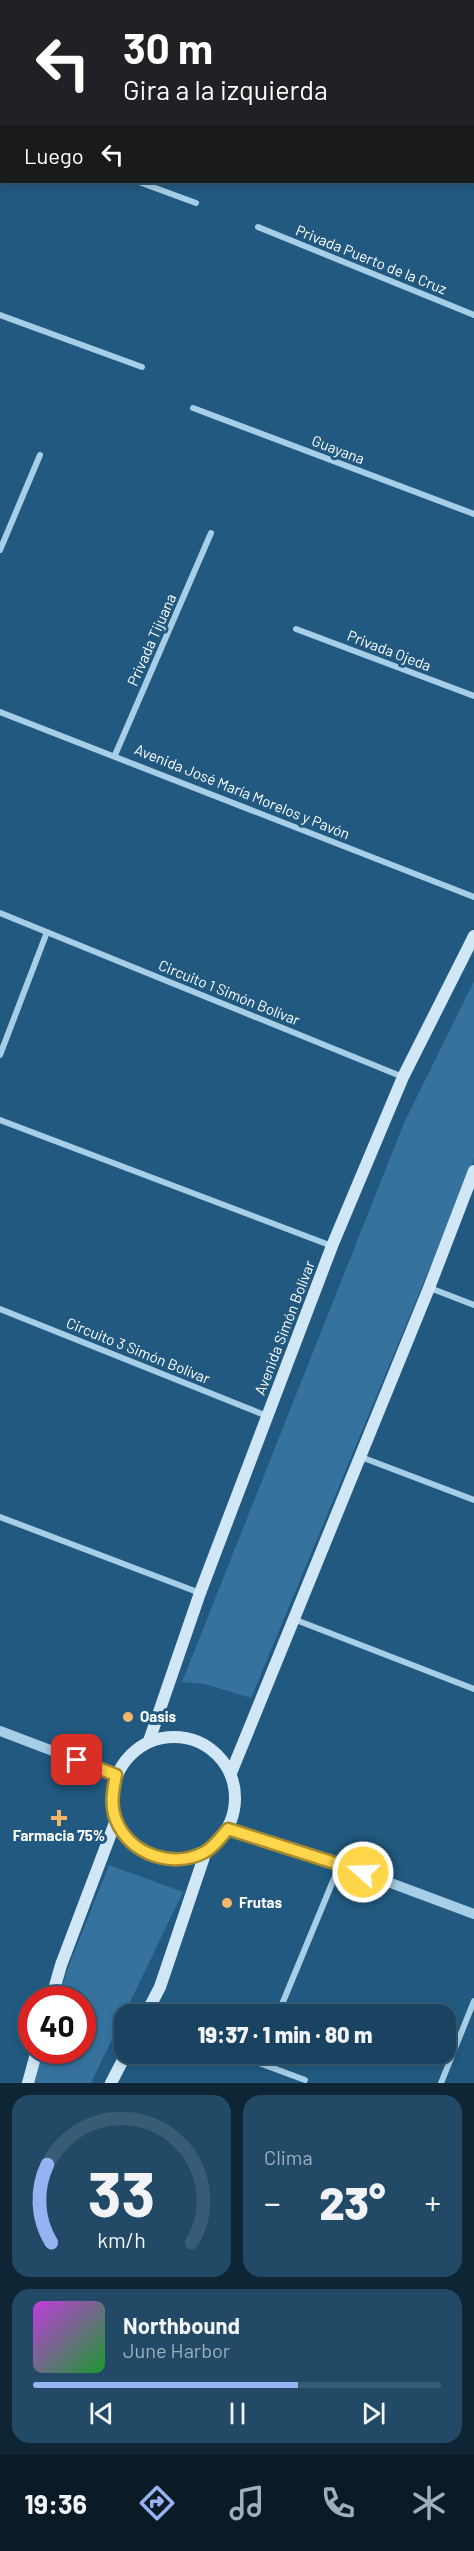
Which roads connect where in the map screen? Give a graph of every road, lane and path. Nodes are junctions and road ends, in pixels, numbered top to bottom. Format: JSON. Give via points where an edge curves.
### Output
{"nodes":[{"id":1,"x":142,"y":183,"type":"edge"},
{"id":2,"x":196,"y":203,"type":"dead end"},
{"id":3,"x":258,"y":227,"type":"dead end"},
{"id":4,"x":0,"y":315,"type":"edge"},
{"id":5,"x":474,"y":315,"type":"edge"},
{"id":6,"x":142,"y":367,"type":"dead end"},
{"id":7,"x":193,"y":408,"type":"dead end"},
{"id":8,"x":40,"y":455,"type":"dead end"},
{"id":9,"x":474,"y":514,"type":"edge"},
{"id":10,"x":212,"y":533,"type":"dead end"},
{"id":11,"x":0,"y":550,"type":"edge"},
{"id":12,"x":296,"y":629,"type":"dead end"},
{"id":13,"x":474,"y":696,"type":"edge"},
{"id":14,"x":0,"y":712,"type":"edge"},
{"id":15,"x":115,"y":755,"type":"junction"},
{"id":16,"x":474,"y":897,"type":"edge"},
{"id":17,"x":0,"y":913,"type":"edge"},
{"id":18,"x":47,"y":932,"type":"junction"},
{"id":19,"x":474,"y":936,"type":"edge"},
{"id":20,"x":0,"y":1054,"type":"edge"},
{"id":21,"x":403,"y":1077,"type":"junction"},
{"id":22,"x":0,"y":1120,"type":"edge"},
{"id":23,"x":474,"y":1171,"type":"edge"},
{"id":24,"x":332,"y":1246,"type":"junction"},
{"id":25,"x":429,"y":1288,"type":"junction"},
{"id":26,"x":474,"y":1305,"type":"edge"},
{"id":27,"x":0,"y":1309,"type":"edge"},
{"id":28,"x":267,"y":1416,"type":"junction"},
{"id":29,"x":361,"y":1457,"type":"junction"},
{"id":30,"x":474,"y":1500,"type":"edge"},
{"id":31,"x":0,"y":1517,"type":"edge"},
{"id":32,"x":200,"y":1593,"type":"junction"},
{"id":33,"x":296,"y":1620,"type":"junction"},
{"id":34,"x":474,"y":1689,"type":"edge"},
{"id":35,"x":0,"y":1731,"type":"edge"},
{"id":36,"x":149,"y":1741,"type":"junction"},
{"id":37,"x":231,"y":1773,"type":"junction"},
{"id":38,"x":116,"y":1775,"type":"junction"},
{"id":39,"x":116,"y":1820,"type":"junction"},
{"id":40,"x":228,"y":1829,"type":"junction"},
{"id":41,"x":206,"y":1851,"type":"junction"},
{"id":42,"x":340,"y":1864,"type":"junction"},
{"id":43,"x":474,"y":1914,"type":"edge"},
{"id":44,"x":55,"y":1986,"type":"edge"},
{"id":45,"x":474,"y":2001,"type":"edge"},
{"id":46,"x":151,"y":2004,"type":"edge"},
{"id":47,"x":282,"y":2004,"type":"edge"},
{"id":48,"x":33,"y":2064,"type":"edge"},
{"id":49,"x":121,"y":2064,"type":"edge"},
{"id":50,"x":264,"y":2064,"type":"edge"},
{"id":51,"x":305,"y":2080,"type":"dead end"},
{"id":52,"x":28,"y":2083,"type":"edge"},
{"id":53,"x":111,"y":2083,"type":"edge"},
{"id":54,"x":441,"y":2083,"type":"edge"}],
"edges":[{"from":1,"to":2,"type":"street"},
{"from":3,"to":5,"type":"street","name":"Privada Puerto de la Cruz"},
{"from":4,"to":6,"type":"street"},
{"from":7,"to":9,"type":"street","name":"Guayana"},
{"from":8,"to":11,"type":"street"},
{"from":10,"to":15,"type":"street","name":"Privada Tijuana"},
{"from":12,"to":13,"type":"street","name":"Privada Ojeda"},
{"from":14,"to":15,"type":"street","name":"Avenida José María Morelos y Pavón"},
{"from":15,"to":16,"type":"street","name":"Avenida José María Morelos y Pavón"},
{"from":17,"to":18,"type":"street","name":"Circuito 1 Simón Bolívar"},
{"from":18,"to":20,"type":"street"},
{"from":18,"to":21,"type":"street","name":"Circuito 1 Simón Bolívar"},
{"from":19,"to":21,"type":"main road","name":"Avenida Simón Bolívar"},
{"from":21,"to":24,"type":"main road","name":"Avenida Simón Bolívar"},
{"from":22,"to":24,"type":"street"},
{"from":23,"to":25,"type":"main road"},
{"from":24,"to":28,"type":"main road","name":"Avenida Simón Bolívar"},
{"from":25,"to":26,"type":"street"},
{"from":25,"to":29,"type":"main road"},
{"from":27,"to":28,"type":"street","name":"Circuito 3 Simón Bolívar"},
{"from":28,"to":32,"type":"main road","name":"Avenida Simón Bolívar"},
{"from":29,"to":30,"type":"street"},
{"from":29,"to":33,"type":"main road"},
{"from":31,"to":32,"type":"street"},
{"from":32,"to":36,"type":"main road","name":"Avenida Simón Bolívar"},
{"from":33,"to":34,"type":"street"},
{"from":33,"to":37,"type":"main road"},
{"from":35,"to":38,"type":"street"},
{"from":36,"to":37,"type":"main road","via":[[173,1736],[196,1740],[217,1754]]},
{"from":36,"to":38,"type":"main road","via":[[130,1755]]},
{"from":37,"to":40,"type":"main road","via":[[236,1792]]},
{"from":38,"to":39,"type":"main road","via":[[112,1798]]},
{"from":39,"to":41,"type":"main road","via":[[127,1839],[144,1852],[164,1859],[186,1859]]},
{"from":39,"to":44,"type":"main road"},
{"from":40,"to":41,"type":"main road"},
{"from":40,"to":42,"type":"street"},
{"from":41,"to":46,"type":"main road"},
{"from":42,"to":43,"type":"street"},
{"from":42,"to":47,"type":"street"},
{"from":45,"to":54,"type":"street"},
{"from":48,"to":52,"type":"main road"},
{"from":49,"to":53,"type":"main road"},
{"from":50,"to":51,"type":"street"}]}
